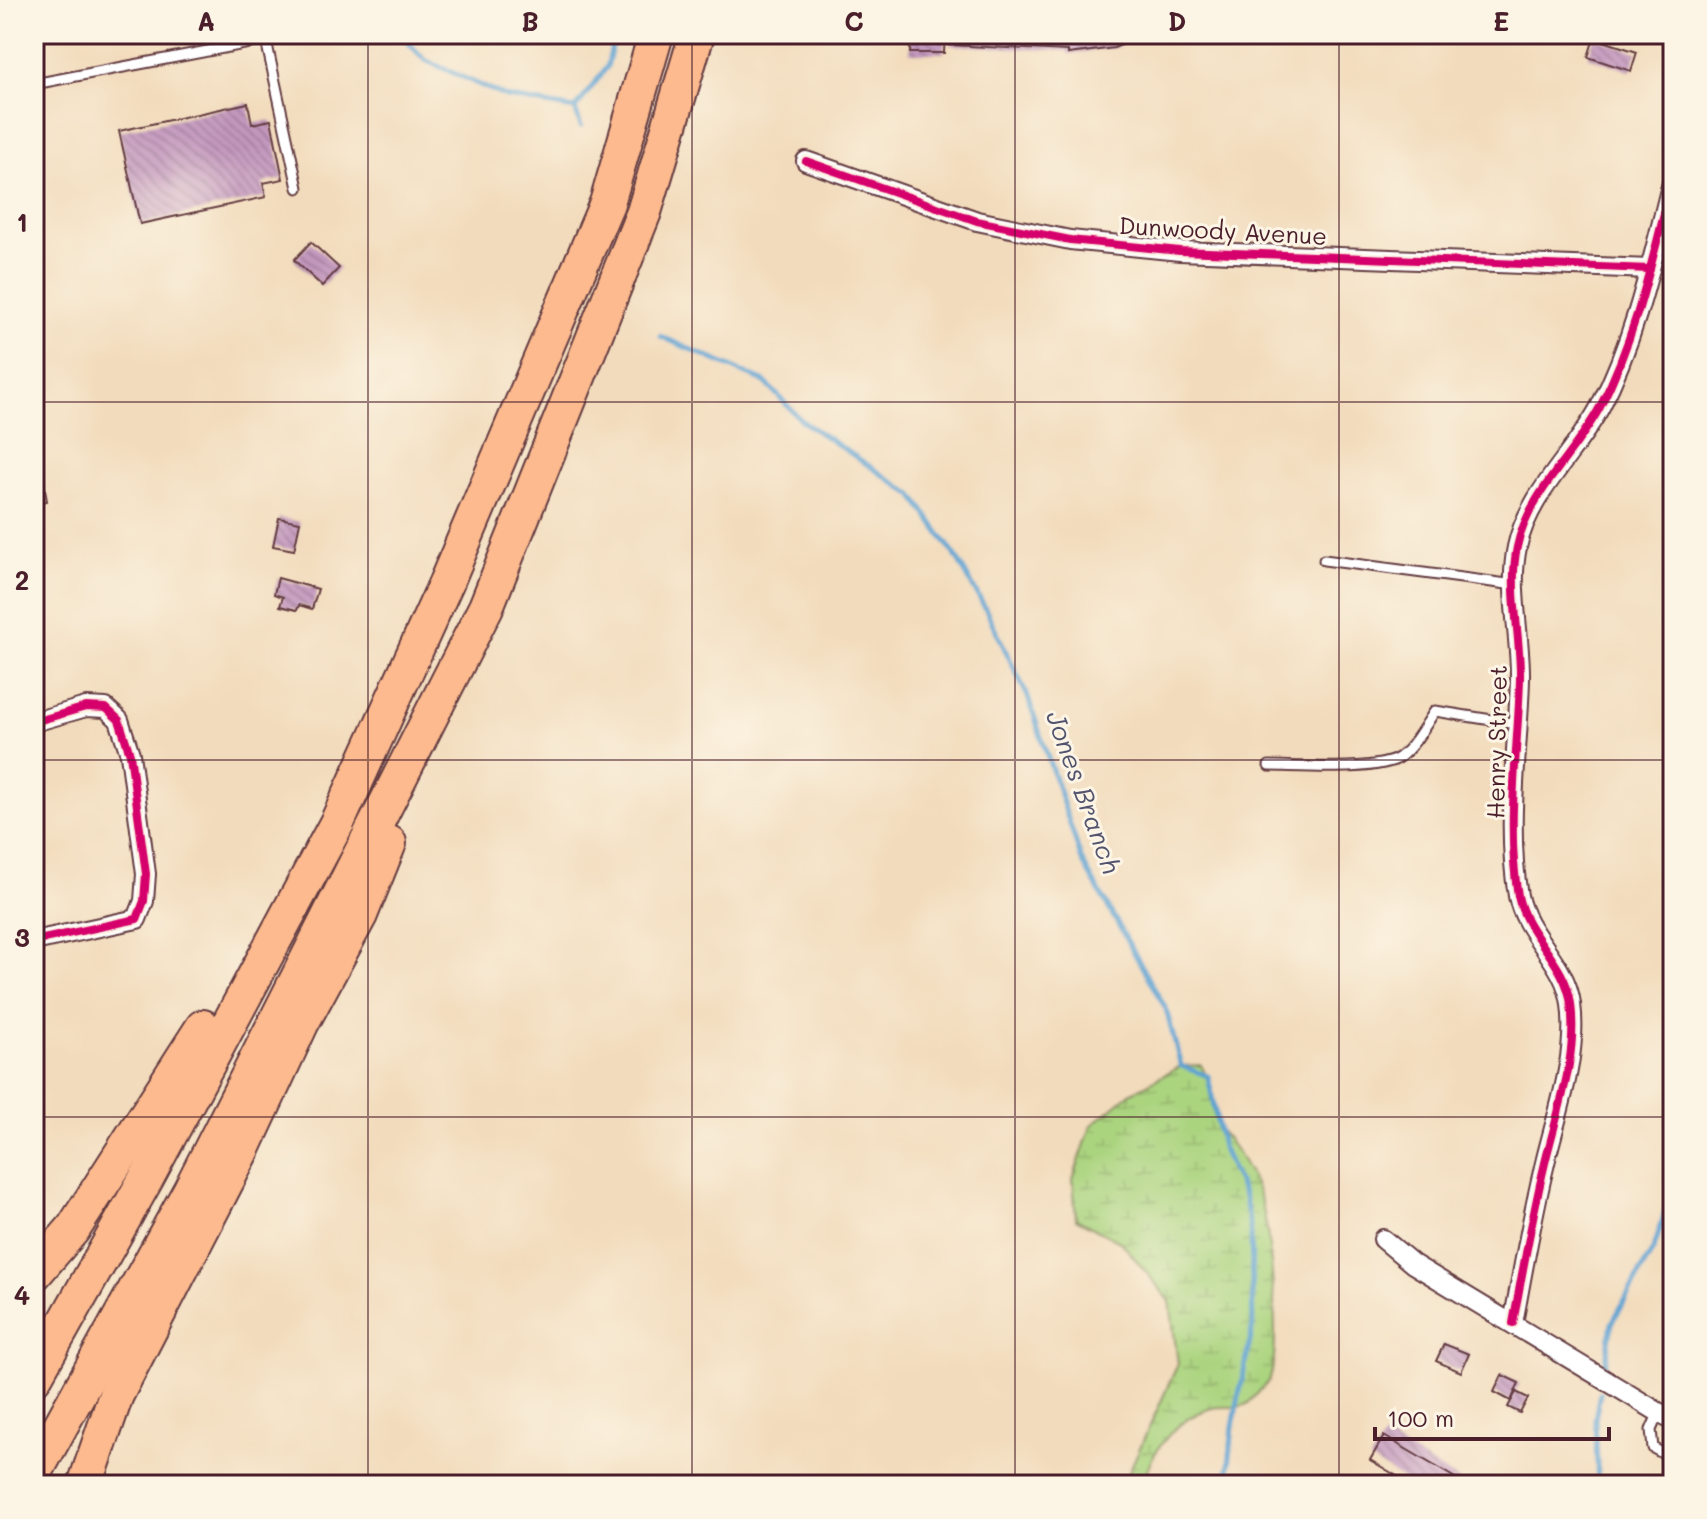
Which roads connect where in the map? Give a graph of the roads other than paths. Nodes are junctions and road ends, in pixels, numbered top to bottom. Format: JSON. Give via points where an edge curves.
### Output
{"nodes":[{"id":1,"x":656,"y":34,"type":"edge"},
{"id":2,"x":697,"y":34,"type":"edge"},
{"id":3,"x":34,"y":84,"type":"edge"},
{"id":4,"x":806,"y":161,"type":"dead end"},
{"id":5,"x":1673,"y":178,"type":"edge"},
{"id":6,"x":298,"y":188,"type":"dead end"},
{"id":7,"x":1650,"y":269,"type":"junction"},
{"id":8,"x":1324,"y":560,"type":"dead end"},
{"id":9,"x":1516,"y":585,"type":"junction"},
{"id":10,"x":486,"y":607,"type":"junction"},
{"id":11,"x":34,"y":722,"type":"edge"},
{"id":12,"x":1517,"y":724,"type":"junction"},
{"id":13,"x":1269,"y":766,"type":"dead end"},
{"id":14,"x":337,"y":823,"type":"junction"},
{"id":15,"x":34,"y":941,"type":"edge"},
{"id":16,"x":1383,"y":1239,"type":"dead end"},
{"id":17,"x":34,"y":1274,"type":"edge"},
{"id":18,"x":1513,"y":1323,"type":"junction"},
{"id":19,"x":34,"y":1378,"type":"edge"},
{"id":20,"x":1666,"y":1416,"type":"edge"},
{"id":21,"x":1673,"y":1459,"type":"edge"},
{"id":22,"x":34,"y":1474,"type":"edge"},
{"id":23,"x":85,"y":1485,"type":"edge"}],
"edges":[{"from":1,"to":14,"type":"highway","via":[[607,203],[446,583]]},
{"from":2,"to":10,"type":"highway","via":[[644,212]]},
{"from":3,"to":6,"type":"lane","via":[[266,40]]},
{"from":4,"to":7,"type":"street","name":"Dunwoody Avenue","via":[[977,221],[1070,240],[1180,251]]},
{"from":5,"to":7,"type":"street","name":"Henry Street"},
{"from":7,"to":9,"type":"street","name":"Henry Street","via":[[1618,370],[1598,411],[1526,517],[1517,548]]},
{"from":8,"to":9,"type":"lane"},
{"from":9,"to":12,"type":"street","name":"Henry Street"},
{"from":10,"to":22,"type":"highway","via":[[190,1191]]},
{"from":10,"to":23,"type":"highway","via":[[360,915],[116,1395]]},
{"from":11,"to":15,"type":"street","via":[[86,707],[106,708],[119,720],[130,754],[146,874],[137,919]]},
{"from":12,"to":13,"type":"lane","via":[[1435,711],[1398,758],[1380,765]]},
{"from":12,"to":18,"type":"street","name":"Henry Street","via":[[1519,899],[1565,981],[1572,1022],[1569,1064]]},
{"from":14,"to":17,"type":"highway","via":[[256,938],[73,1229]]},
{"from":14,"to":19,"type":"highway"},
{"from":16,"to":18,"type":"street","via":[[1413,1264]]},
{"from":18,"to":20,"type":"street"},
{"from":20,"to":21,"type":"lane","via":[[1651,1430],[1653,1448]]}]}
